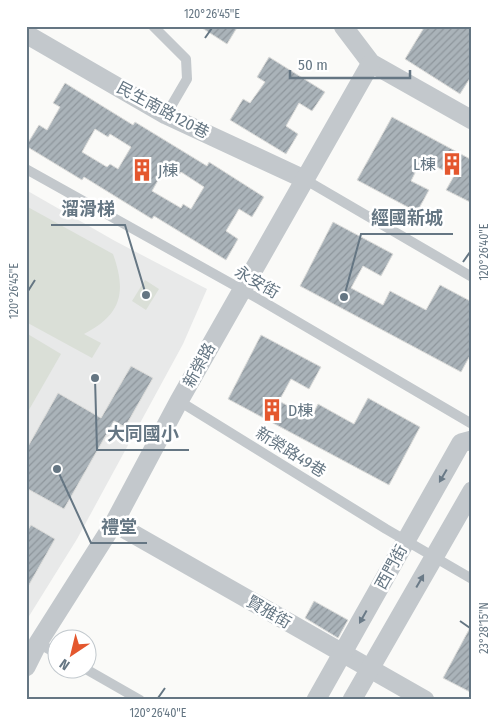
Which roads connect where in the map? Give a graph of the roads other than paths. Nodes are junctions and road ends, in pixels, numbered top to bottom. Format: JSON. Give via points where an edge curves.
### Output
{"nodes":[{"id":1,"x":153,"y":26,"type":"edge"},
{"id":2,"x":343,"y":26,"type":"edge"},
{"id":3,"x":26,"y":34,"type":"edge"},
{"id":4,"x":371,"y":62,"type":"junction"},
{"id":5,"x":166,"y":115,"type":"junction"},
{"id":6,"x":472,"y":120,"type":"edge"},
{"id":7,"x":26,"y":169,"type":"edge"},
{"id":8,"x":304,"y":179,"type":"junction"},
{"id":9,"x":472,"y":277,"type":"edge"},
{"id":10,"x":242,"y":290,"type":"junction"},
{"id":11,"x":180,"y":401,"type":"junction"},
{"id":12,"x":472,"y":424,"type":"edge"},
{"id":13,"x":472,"y":440,"type":"edge"},
{"id":14,"x":472,"y":491,"type":"edge"},
{"id":15,"x":114,"y":523,"type":"junction"},
{"id":16,"x":406,"y":541,"type":"junction"},
{"id":17,"x":441,"y":560,"type":"junction"},
{"id":18,"x":472,"y":579,"type":"edge"},
{"id":19,"x":38,"y":643,"type":"junction"},
{"id":20,"x":48,"y":648,"type":"edge"},
{"id":21,"x":342,"y":654,"type":"junction"},
{"id":22,"x":26,"y":667,"type":"edge"},
{"id":23,"x":370,"y":669,"type":"junction"},
{"id":24,"x":98,"y":676,"type":"edge"},
{"id":25,"x":140,"y":700,"type":"edge"},
{"id":26,"x":316,"y":700,"type":"edge"},
{"id":27,"x":352,"y":700,"type":"edge"},
{"id":28,"x":425,"y":700,"type":"edge"}],
"edges":[{"from":1,"to":5,"type":"lane","via":[[186,58],[187,79]]},
{"from":2,"to":4,"type":"street"},
{"from":3,"to":5,"type":"street","name":"民生南路120巷"},
{"from":4,"to":6,"type":"street"},
{"from":4,"to":8,"type":"street","name":"新榮路"},
{"from":5,"to":8,"type":"street","name":"民生南路120巷"},
{"from":7,"to":10,"type":"lane","name":"永安街"},
{"from":8,"to":9,"type":"lane"},
{"from":8,"to":10,"type":"street","name":"新榮路"},
{"from":10,"to":11,"type":"street","name":"新榮路"},
{"from":10,"to":12,"type":"lane","name":"永安街"},
{"from":11,"to":15,"type":"street","name":"新榮路"},
{"from":11,"to":16,"type":"lane","name":"新榮路49巷"},
{"from":13,"to":16,"type":"street","name":"西門街","one_way":true,"via":[[461,443]]},
{"from":14,"to":17,"type":"street","name":"西門街"},
{"from":15,"to":19,"type":"street","name":"新榮路"},
{"from":15,"to":21,"type":"street","name":"賢雅街"},
{"from":16,"to":17,"type":"lane","name":"新榮路49巷"},
{"from":16,"to":21,"type":"street","name":"西門街","one_way":true},
{"from":17,"to":18,"type":"lane","name":"新榮路49巷"},
{"from":23,"to":17,"type":"street","name":"西門街","one_way":true},
{"from":19,"to":20,"type":"lane"},
{"from":19,"to":22,"type":"street","name":"新榮路"},
{"from":21,"to":23,"type":"street","name":"賢雅街"},
{"from":21,"to":26,"type":"street","name":"西門街"},
{"from":23,"to":27,"type":"street","name":"西門街"},
{"from":23,"to":28,"type":"street","name":"賢雅街"},
{"from":24,"to":25,"type":"lane"}]}
